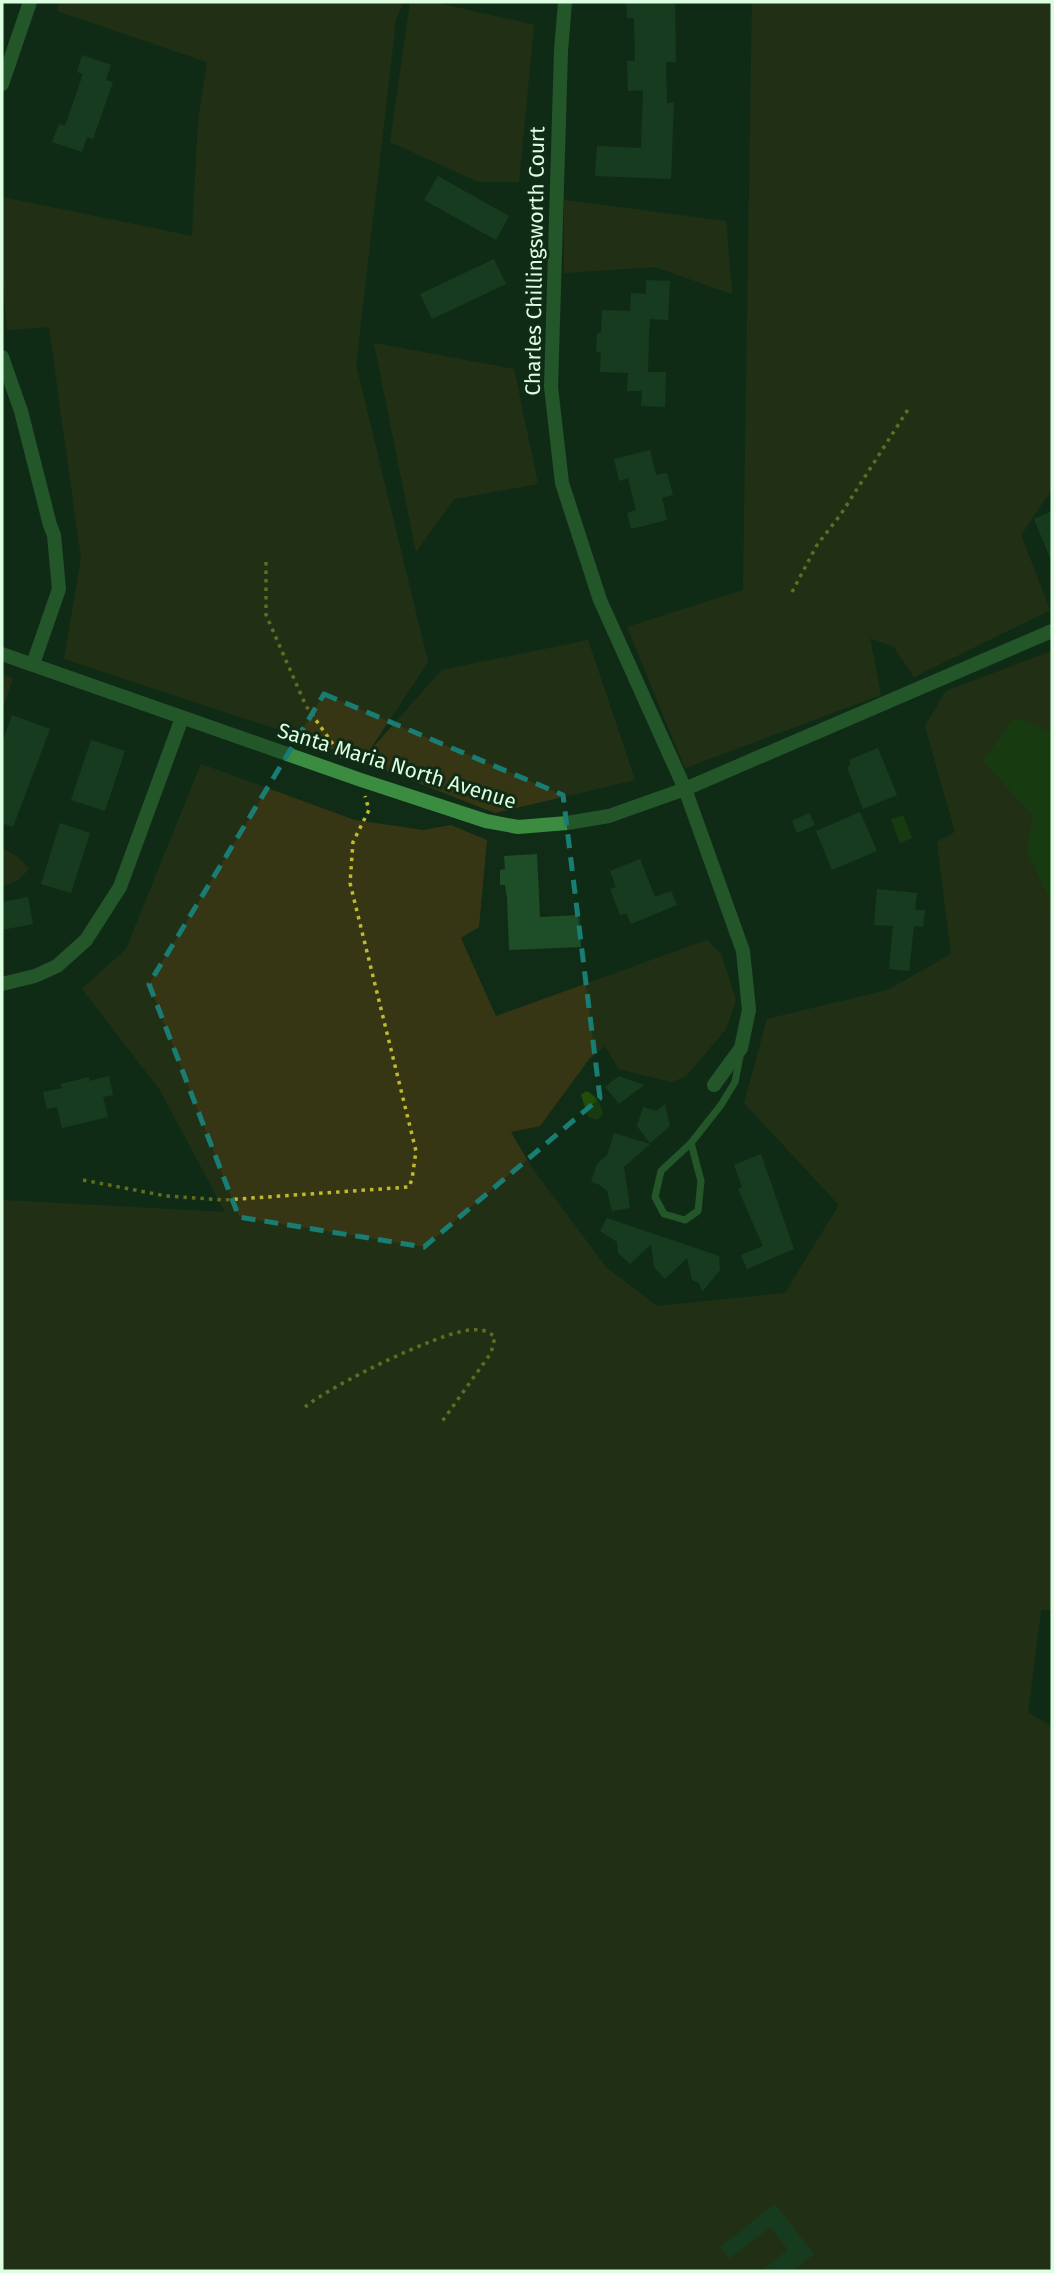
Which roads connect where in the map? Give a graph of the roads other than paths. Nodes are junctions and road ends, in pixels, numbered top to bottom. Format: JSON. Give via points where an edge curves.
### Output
{"nodes":[{"id":1,"x":30,"y":2,"type":"edge"},
{"id":2,"x":565,"y":2,"type":"edge"},
{"id":3,"x":2,"y":84,"type":"edge"},
{"id":4,"x":2,"y":357,"type":"edge"},
{"id":5,"x":1052,"y":631,"type":"edge"},
{"id":6,"x":2,"y":654,"type":"edge"},
{"id":7,"x":33,"y":664,"type":"junction"},
{"id":8,"x":182,"y":718,"type":"junction"},
{"id":9,"x":685,"y":789,"type":"junction"},
{"id":10,"x":2,"y":984,"type":"edge"},
{"id":11,"x":741,"y":1048,"type":"junction"},
{"id":12,"x":714,"y":1085,"type":"dead end"},
{"id":13,"x":691,"y":1143,"type":"junction"}],
"edges":[{"from":1,"to":3,"type":"street"},
{"from":2,"to":9,"type":"street","name":"Charles Chillingsworth Court","via":[[551,387],[562,483],[600,600]]},
{"from":4,"to":7,"type":"street","via":[[54,535],[59,589]]},
{"from":5,"to":9,"type":"street","name":"Santa Maria North Avenue"},
{"from":6,"to":7,"type":"street","name":"Santa Maria North Avenue"},
{"from":7,"to":8,"type":"street","name":"Santa Maria North Avenue"},
{"from":8,"to":9,"type":"street","name":"Santa Maria North Avenue","via":[[486,821],[518,827],[609,816]]},
{"from":8,"to":10,"type":"street","via":[[120,887],[86,940],[57,966]]},
{"from":9,"to":11,"type":"street","name":"Charles Chillingsworth Court","via":[[743,951],[749,1010]]},
{"from":11,"to":12,"type":"street"},
{"from":11,"to":13,"type":"lane","via":[[735,1082]]},
{"from":13,"to":13,"type":"lane","via":[[661,1171],[655,1197],[664,1214],[685,1220],[698,1211],[701,1181]]}]}
